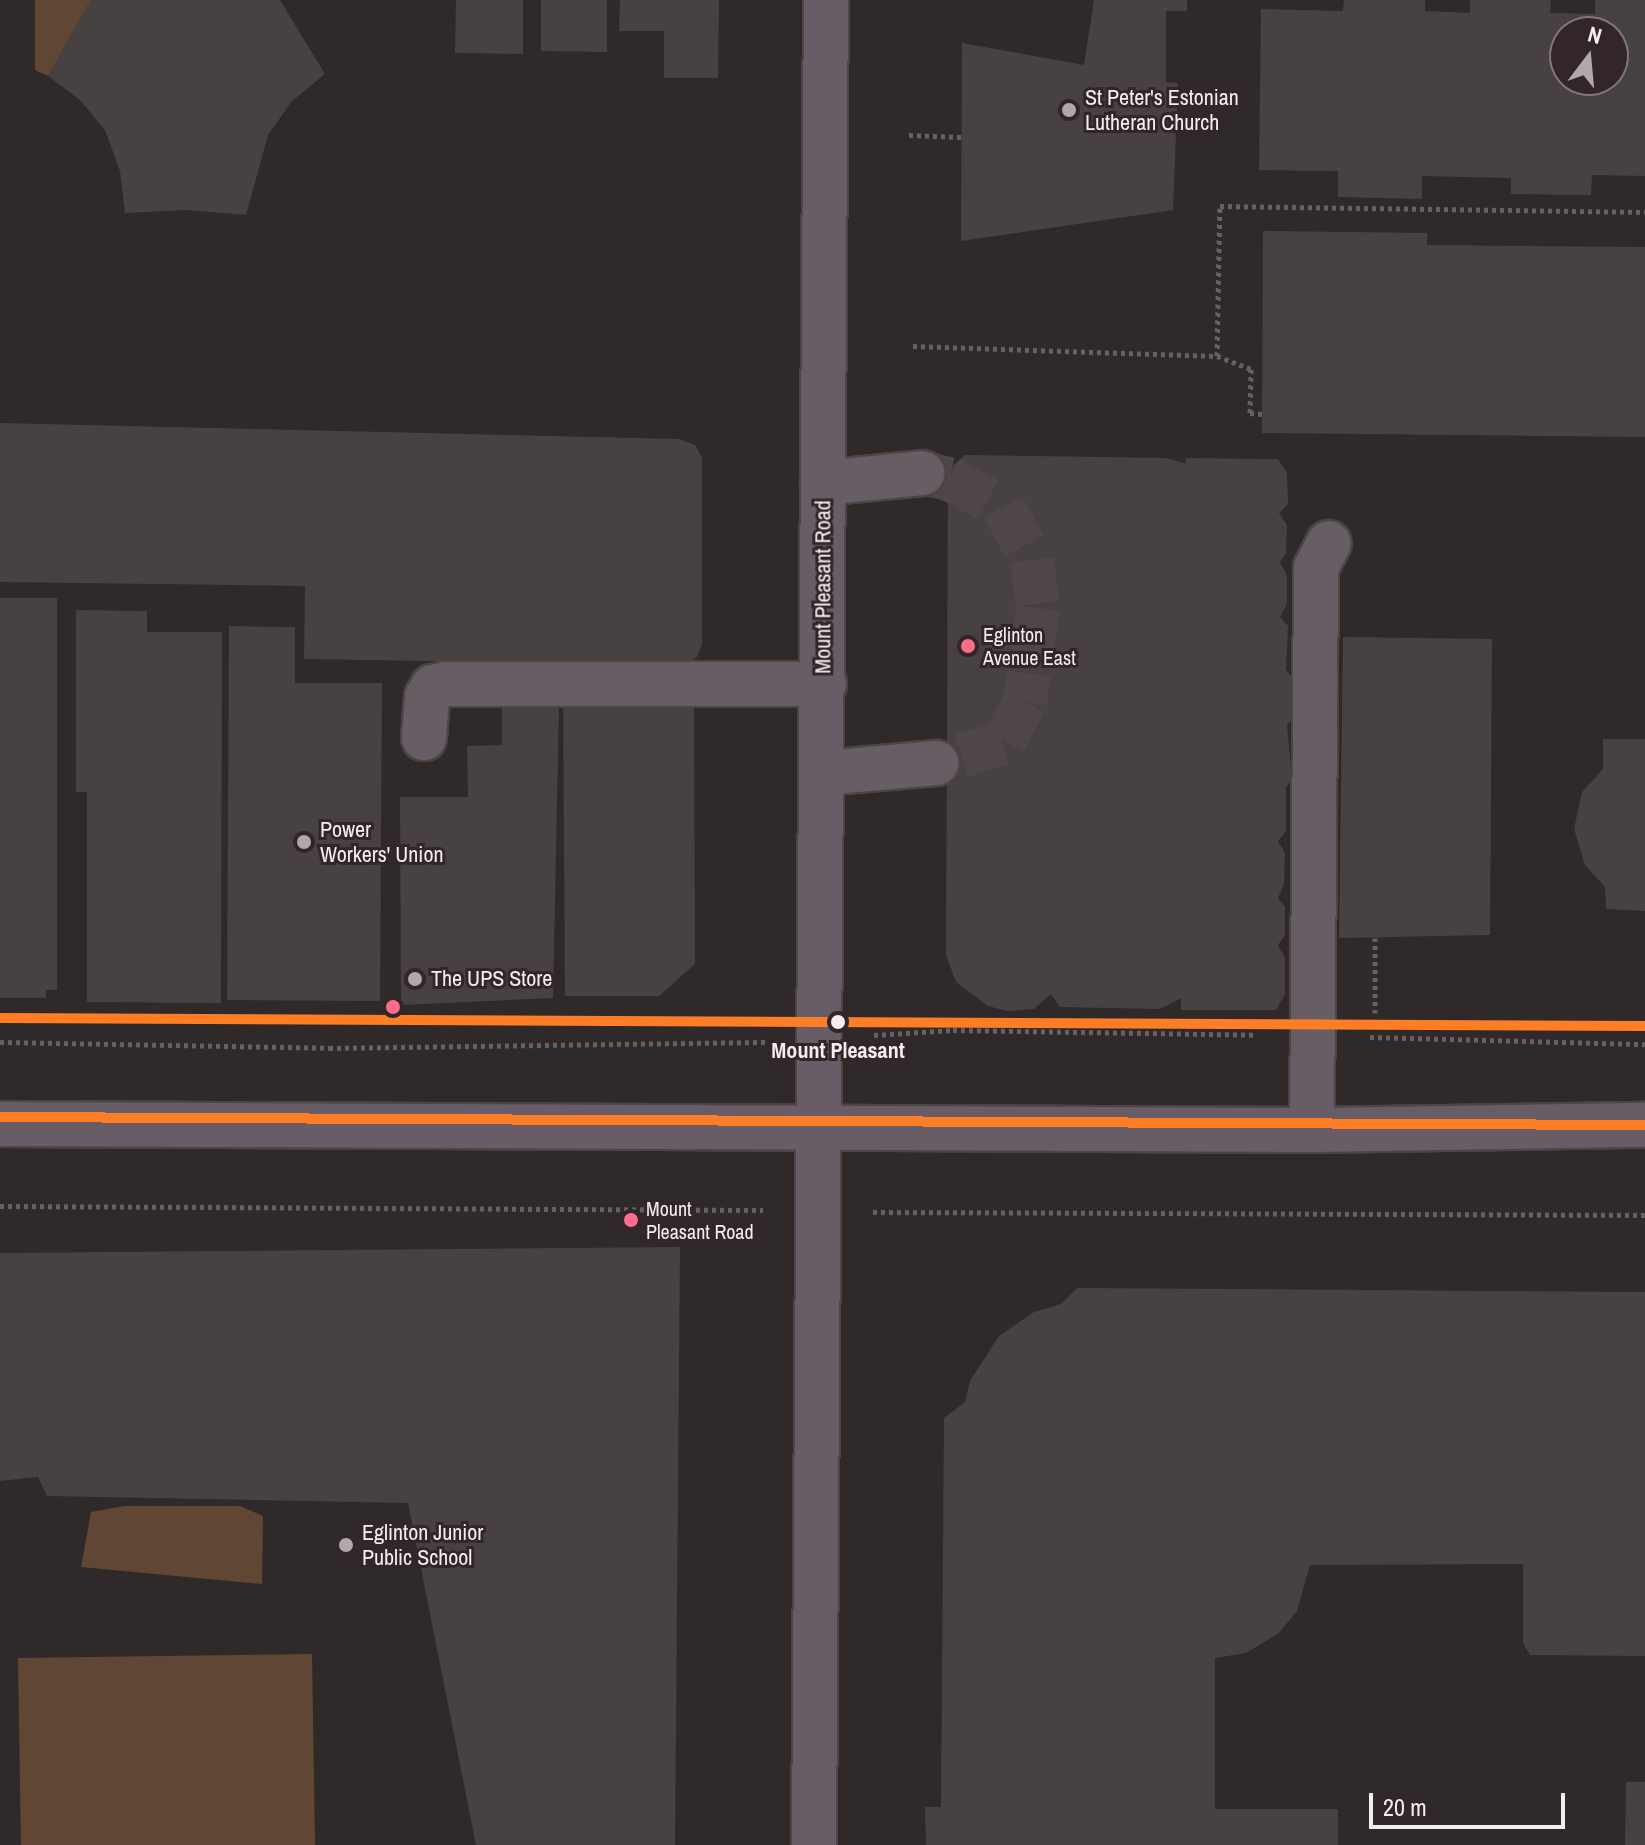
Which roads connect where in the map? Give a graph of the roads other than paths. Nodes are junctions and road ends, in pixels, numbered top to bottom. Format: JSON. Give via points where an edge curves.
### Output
{"nodes":[{"id":1,"x":826,"y":0,"type":"edge"},
{"id":2,"x":923,"y":473,"type":"tunnel mouth"},
{"id":3,"x":823,"y":483,"type":"junction"},
{"id":4,"x":1329,"y":543,"type":"dead end"},
{"id":5,"x":824,"y":684,"type":"junction"},
{"id":6,"x":424,"y":738,"type":"dead end"},
{"id":7,"x":937,"y":763,"type":"tunnel mouth"},
{"id":8,"x":824,"y":773,"type":"junction"},
{"id":9,"x":0,"y":1124,"type":"edge"},
{"id":10,"x":1645,"y":1125,"type":"edge"},
{"id":11,"x":822,"y":1127,"type":"junction"},
{"id":12,"x":1312,"y":1130,"type":"junction"},
{"id":13,"x":814,"y":1845,"type":"edge"}],
"edges":[{"from":1,"to":3,"type":"main road","name":"Mount Pleasant Road"},
{"from":2,"to":3,"type":"lane"},
{"from":3,"to":5,"type":"main road","name":"Mount Pleasant Road"},
{"from":4,"to":12,"type":"lane","via":[[1316,568]]},
{"from":5,"to":6,"type":"lane","via":[[446,684],[433,687],[427,697]]},
{"from":5,"to":8,"type":"main road","name":"Mount Pleasant Road"},
{"from":7,"to":8,"type":"lane"},
{"from":8,"to":11,"type":"main road","name":"Mount Pleasant Road"},
{"from":9,"to":11,"type":"main road"},
{"from":10,"to":12,"type":"main road"},
{"from":11,"to":12,"type":"main road"},
{"from":11,"to":13,"type":"main road","name":"Mount Pleasant Road"}]}
